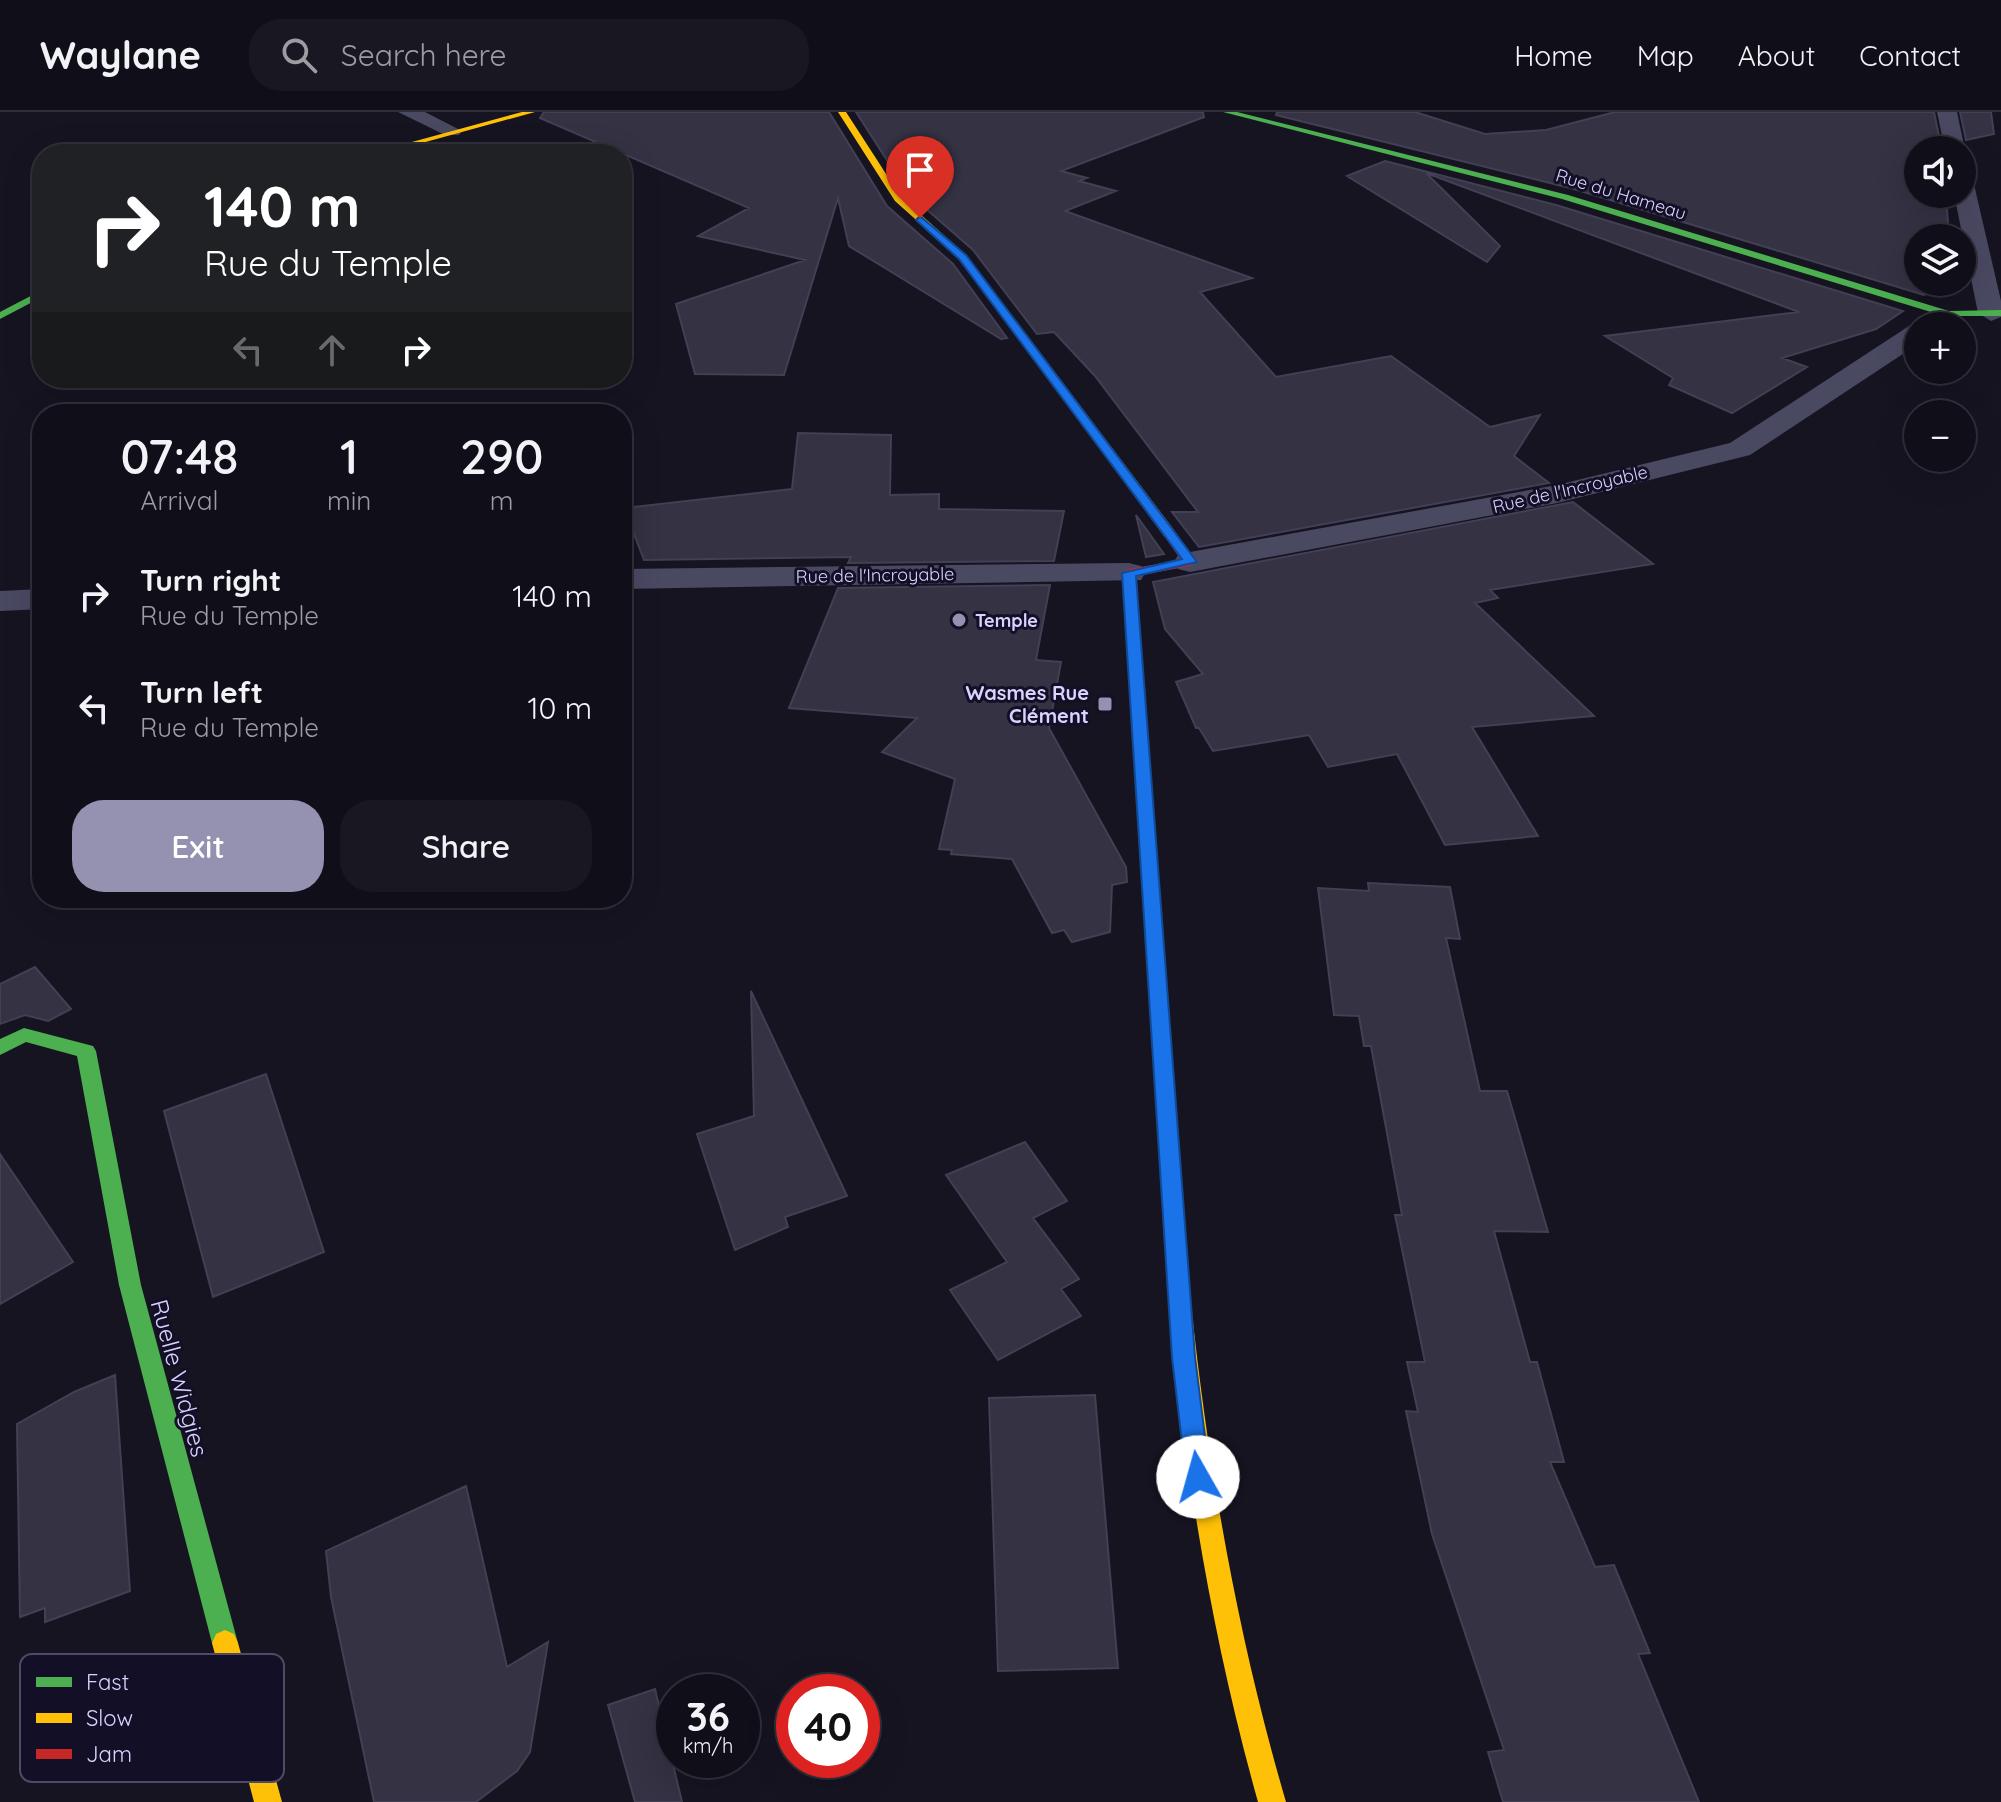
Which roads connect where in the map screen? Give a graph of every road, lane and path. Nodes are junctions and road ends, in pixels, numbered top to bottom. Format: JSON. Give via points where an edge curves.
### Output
{"nodes":[{"id":1,"x":408,"y":112,"type":"edge"},
{"id":2,"x":531,"y":112,"type":"edge"},
{"id":3,"x":842,"y":112,"type":"edge"},
{"id":4,"x":1227,"y":112,"type":"edge"},
{"id":5,"x":1947,"y":112,"type":"edge"},
{"id":6,"x":452,"y":131,"type":"junction"},
{"id":7,"x":1952,"y":136,"type":"edge"},
{"id":8,"x":407,"y":144,"type":"edge"},
{"id":9,"x":1969,"y":208,"type":"edge"},
{"id":10,"x":32,"y":298,"type":"edge"},
{"id":11,"x":1914,"y":312,"type":"edge"},
{"id":12,"x":1996,"y":313,"type":"edge"},
{"id":13,"x":1976,"y":315,"type":"edge"},
{"id":14,"x":0,"y":316,"type":"edge"},
{"id":15,"x":1904,"y":341,"type":"edge"},
{"id":16,"x":1190,"y":562,"type":"junction"},
{"id":17,"x":1129,"y":573,"type":"junction"},
{"id":18,"x":632,"y":579,"type":"edge"},
{"id":19,"x":32,"y":599,"type":"edge"},
{"id":20,"x":0,"y":601,"type":"edge"},
{"id":21,"x":0,"y":1048,"type":"edge"},
{"id":22,"x":228,"y":1654,"type":"edge"},
{"id":23,"x":263,"y":1782,"type":"edge"},
{"id":24,"x":268,"y":1802,"type":"edge"},
{"id":25,"x":1272,"y":1802,"type":"edge"}],
"edges":[{"from":1,"to":6,"type":"street"},
{"from":2,"to":6,"type":"street"},
{"from":3,"to":16,"type":"street","via":[[898,199],[963,257]]},
{"from":4,"to":11,"type":"street","name":"Rue du Hameau","via":[[1565,197]]},
{"from":5,"to":7,"type":"street"},
{"from":6,"to":8,"type":"street"},
{"from":9,"to":12,"type":"street"},
{"from":10,"to":14,"type":"street"},
{"from":12,"to":13,"type":"street","name":"Rue du Hameau"},
{"from":15,"to":16,"type":"street","name":"Rue de l'Incroyable","via":[[1740,449],[1557,494]]},
{"from":16,"to":17,"type":"street"},
{"from":17,"to":18,"type":"street","name":"Rue de l'Incroyable"},
{"from":17,"to":25,"type":"street","via":[[1183,1357],[1205,1537],[1245,1722]]},
{"from":19,"to":20,"type":"street"},
{"from":21,"to":22,"type":"street","name":"Ruelle Widgies","via":[[24,1035],[86,1051],[130,1285]]},
{"from":23,"to":24,"type":"street","name":"Ruelle Widgies"}]}
